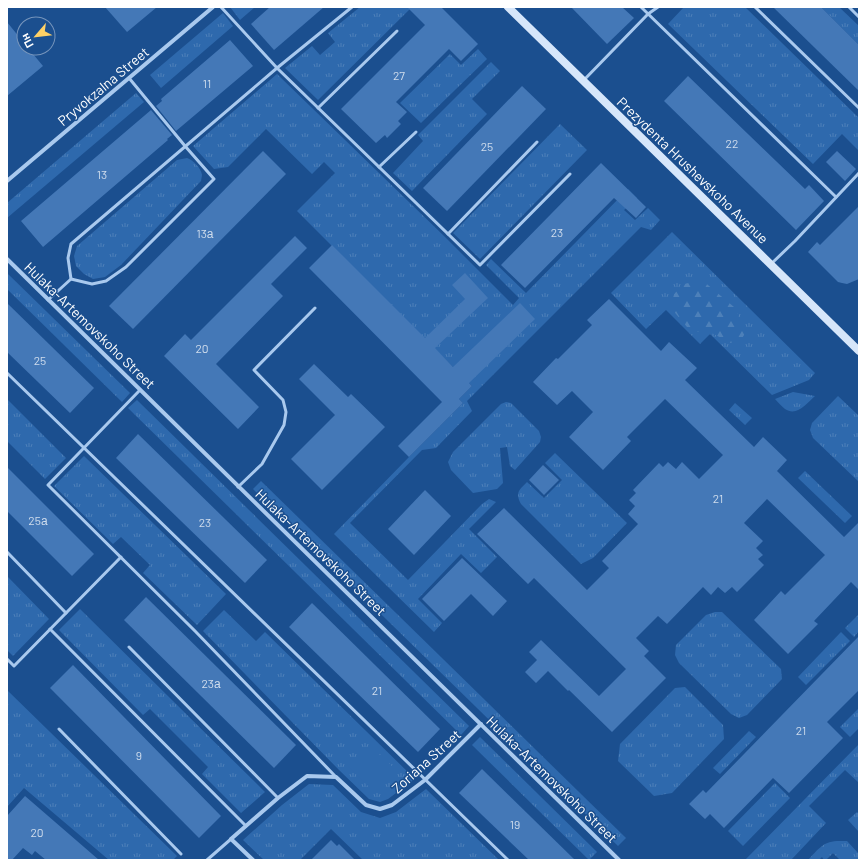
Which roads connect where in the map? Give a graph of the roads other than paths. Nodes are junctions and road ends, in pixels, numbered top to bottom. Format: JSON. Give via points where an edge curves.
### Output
{"nodes":[{"id":1,"x":213,"y":7,"type":"edge"},
{"id":2,"x":221,"y":7,"type":"edge"},
{"id":3,"x":352,"y":7,"type":"edge"},
{"id":4,"x":508,"y":7,"type":"edge"},
{"id":5,"x":641,"y":7,"type":"edge"},
{"id":6,"x":658,"y":7,"type":"edge"},
{"id":7,"x":755,"y":7,"type":"edge"},
{"id":8,"x":849,"y":7,"type":"edge"},
{"id":9,"x":648,"y":14,"type":"junction"},
{"id":10,"x":859,"y":17,"type":"edge"},
{"id":11,"x":397,"y":30,"type":"dead end"},
{"id":12,"x":277,"y":68,"type":"junction"},
{"id":13,"x":129,"y":78,"type":"junction"},
{"id":14,"x":583,"y":81,"type":"junction"},
{"id":15,"x":318,"y":108,"type":"junction"},
{"id":16,"x":859,"y":108,"type":"edge"},
{"id":17,"x":416,"y":132,"type":"dead end"},
{"id":18,"x":537,"y":142,"type":"dead end"},
{"id":19,"x":185,"y":146,"type":"junction"},
{"id":20,"x":379,"y":167,"type":"junction"},
{"id":21,"x":570,"y":174,"type":"dead end"},
{"id":22,"x":858,"y":175,"type":"edge"},
{"id":23,"x":7,"y":181,"type":"edge"},
{"id":24,"x":836,"y":197,"type":"junction"},
{"id":25,"x":448,"y":234,"type":"junction"},
{"id":26,"x":7,"y":259,"type":"edge"},
{"id":27,"x":770,"y":264,"type":"junction"},
{"id":28,"x":71,"y":279,"type":"junction"},
{"id":29,"x":48,"y":300,"type":"junction"},
{"id":30,"x":316,"y":308,"type":"dead end"},
{"id":31,"x":859,"y":351,"type":"edge"},
{"id":32,"x":7,"y":373,"type":"edge"},
{"id":33,"x":140,"y":390,"type":"junction"},
{"id":34,"x":84,"y":447,"type":"junction"},
{"id":35,"x":238,"y":486,"type":"junction"},
{"id":36,"x":7,"y":552,"type":"edge"},
{"id":37,"x":121,"y":557,"type":"junction"},
{"id":38,"x":66,"y":613,"type":"junction"},
{"id":39,"x":50,"y":629,"type":"junction"},
{"id":40,"x":130,"y":647,"type":"dead end"},
{"id":41,"x":7,"y":660,"type":"edge"},
{"id":42,"x":481,"y":724,"type":"junction"},
{"id":43,"x":59,"y":729,"type":"dead end"},
{"id":44,"x":336,"y":777,"type":"junction"},
{"id":45,"x":425,"y":780,"type":"junction"},
{"id":46,"x":278,"y":798,"type":"junction"},
{"id":47,"x":246,"y":826,"type":"junction"},
{"id":48,"x":231,"y":839,"type":"junction"},
{"id":49,"x":181,"y":854,"type":"dead end"},
{"id":50,"x":207,"y":860,"type":"edge"},
{"id":51,"x":253,"y":860,"type":"edge"},
{"id":52,"x":508,"y":860,"type":"edge"},
{"id":53,"x":619,"y":860,"type":"edge"}],
"edges":[{"from":1,"to":13,"type":"street","name":"Pryvokzalna Street"},
{"from":2,"to":12,"type":"lane"},
{"from":3,"to":12,"type":"lane"},
{"from":4,"to":14,"type":"street","name":"Prezydenta Hrushevskoho Avenue"},
{"from":5,"to":9,"type":"lane"},
{"from":6,"to":9,"type":"lane"},
{"from":7,"to":16,"type":"lane"},
{"from":8,"to":10,"type":"lane"},
{"from":9,"to":14,"type":"lane"},
{"from":9,"to":24,"type":"lane"},
{"from":11,"to":15,"type":"lane"},
{"from":12,"to":15,"type":"lane"},
{"from":12,"to":19,"type":"lane"},
{"from":13,"to":19,"type":"lane"},
{"from":13,"to":23,"type":"street","name":"Pryvokzalna Street"},
{"from":14,"to":27,"type":"street","name":"Prezydenta Hrushevskoho Avenue"},
{"from":15,"to":20,"type":"lane"},
{"from":17,"to":20,"type":"lane"},
{"from":18,"to":25,"type":"lane"},
{"from":19,"to":28,"type":"lane","via":[[71,244],[68,258]]},
{"from":19,"to":28,"type":"lane","via":[[214,179],[126,267],[106,281],[92,284]]},
{"from":20,"to":25,"type":"lane"},
{"from":21,"to":25,"type":"lane","via":[[480,265]]},
{"from":22,"to":24,"type":"lane"},
{"from":24,"to":27,"type":"lane"},
{"from":26,"to":29,"type":"street","name":"Hulaka-Artemovskoho Street"},
{"from":27,"to":31,"type":"street","name":"Prezydenta Hrushevskoho Avenue"},
{"from":28,"to":29,"type":"lane"},
{"from":29,"to":33,"type":"street","name":"Hulaka-Artemovskoho Street"},
{"from":30,"to":35,"type":"lane","via":[[254,370],[283,400],[286,412],[284,425],[262,464]]},
{"from":32,"to":34,"type":"lane"},
{"from":33,"to":34,"type":"lane"},
{"from":33,"to":35,"type":"street","name":"Hulaka-Artemovskoho Street"},
{"from":34,"to":37,"type":"lane","via":[[48,485]]},
{"from":34,"to":45,"type":"lane"},
{"from":35,"to":42,"type":"street","name":"Hulaka-Artemovskoho Street"},
{"from":36,"to":38,"type":"lane"},
{"from":37,"to":38,"type":"lane"},
{"from":37,"to":44,"type":"lane"},
{"from":38,"to":39,"type":"lane"},
{"from":39,"to":41,"type":"lane","via":[[14,666]]},
{"from":39,"to":47,"type":"lane"},
{"from":40,"to":46,"type":"lane"},
{"from":42,"to":45,"type":"street","name":"Zoriana Street"},
{"from":42,"to":53,"type":"street","name":"Hulaka-Artemovskoho Street"},
{"from":43,"to":49,"type":"lane"},
{"from":44,"to":45,"type":"street","name":"Zoriana Street","via":[[366,805],[380,809],[392,805]]},
{"from":44,"to":46,"type":"street","via":[[307,776]]},
{"from":45,"to":52,"type":"lane"},
{"from":46,"to":47,"type":"street"},
{"from":47,"to":48,"type":"street"},
{"from":48,"to":50,"type":"lane"},
{"from":48,"to":51,"type":"street"}]}
